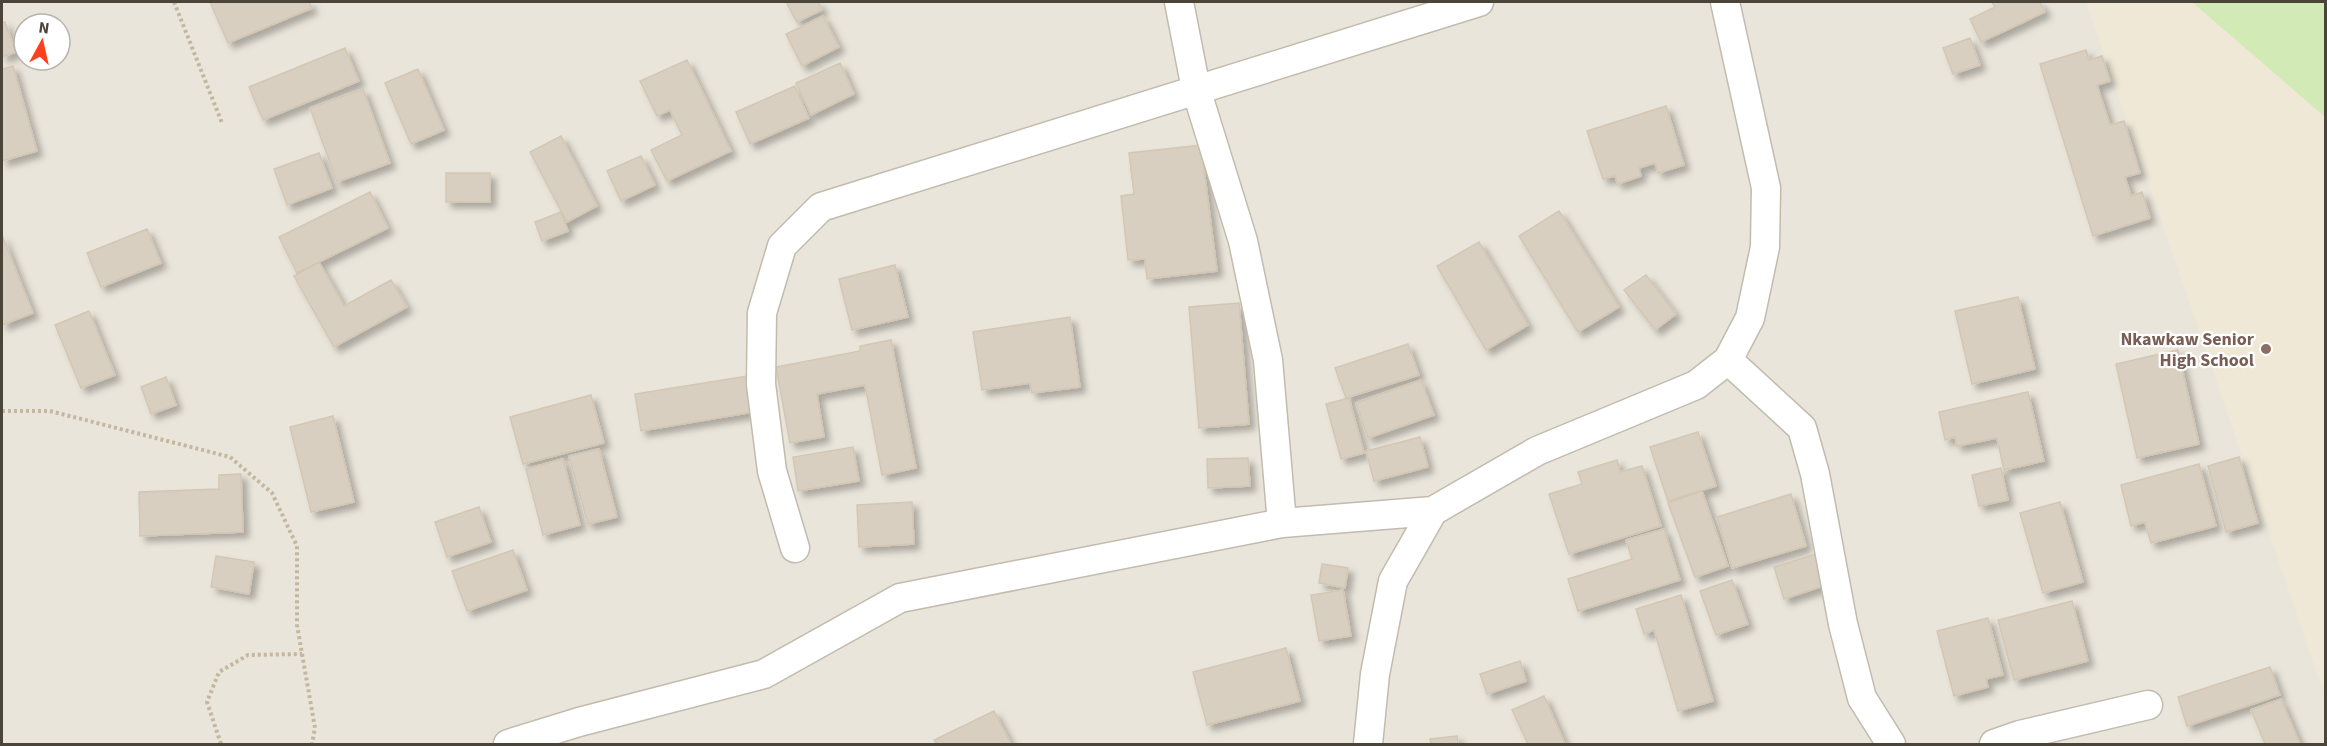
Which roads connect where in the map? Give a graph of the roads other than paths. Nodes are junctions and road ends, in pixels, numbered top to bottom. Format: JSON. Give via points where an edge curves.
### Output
{"nodes":[{"id":1,"x":1179,"y":2,"type":"edge"},
{"id":2,"x":1479,"y":2,"type":"edge"},
{"id":3,"x":1725,"y":2,"type":"edge"},
{"id":4,"x":1196,"y":89,"type":"junction"},
{"id":5,"x":1728,"y":360,"type":"junction"},
{"id":6,"x":1433,"y":511,"type":"junction"},
{"id":7,"x":1282,"y":522,"type":"junction"},
{"id":8,"x":795,"y":548,"type":"dead end"},
{"id":9,"x":2148,"y":705,"type":"dead end"},
{"id":10,"x":508,"y":744,"type":"edge"},
{"id":11,"x":1368,"y":744,"type":"edge"},
{"id":12,"x":1891,"y":744,"type":"edge"},
{"id":13,"x":1994,"y":744,"type":"edge"}],
"edges":[{"from":1,"to":4,"type":"street"},
{"from":2,"to":4,"type":"street"},
{"from":3,"to":5,"type":"street","via":[[1766,188],[1765,247],[1750,318]]},
{"from":4,"to":7,"type":"street","via":[[1243,241],[1268,360]]},
{"from":4,"to":8,"type":"street","via":[[821,207],[782,246],[762,313],[761,384],[772,471]]},
{"from":5,"to":6,"type":"street","via":[[1696,385],[1537,451]]},
{"from":5,"to":12,"type":"street","via":[[1802,428],[1862,698]]},
{"from":6,"to":7,"type":"street"},
{"from":6,"to":11,"type":"street","via":[[1393,581],[1375,674]]},
{"from":7,"to":10,"type":"street","via":[[900,598],[764,674]]},
{"from":9,"to":13,"type":"street"}]}
